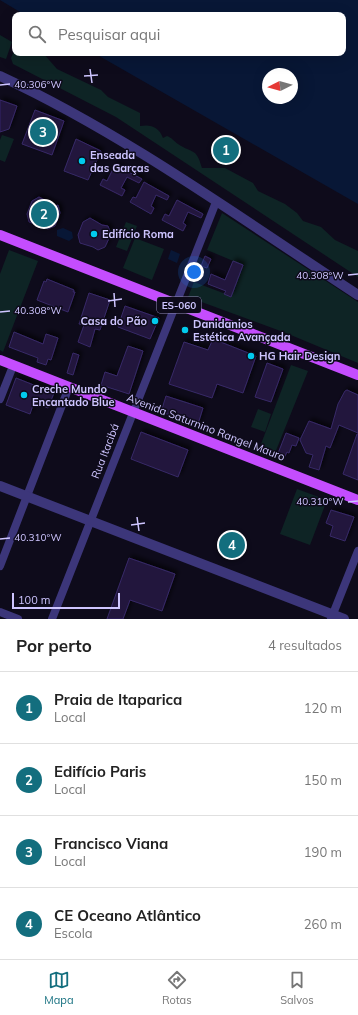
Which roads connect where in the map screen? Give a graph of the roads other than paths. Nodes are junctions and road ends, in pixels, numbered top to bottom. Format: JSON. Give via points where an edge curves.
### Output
{"nodes":[{"id":1,"x":0,"y":76,"type":"edge"},
{"id":2,"x":216,"y":202,"type":"junction"},
{"id":3,"x":0,"y":235,"type":"edge"},
{"id":4,"x":358,"y":295,"type":"edge"},
{"id":5,"x":176,"y":304,"type":"junction"},
{"id":6,"x":0,"y":360,"type":"edge"},
{"id":7,"x":13,"y":366,"type":"junction"},
{"id":8,"x":358,"y":375,"type":"edge"},
{"id":9,"x":69,"y":387,"type":"junction"},
{"id":10,"x":0,"y":399,"type":"edge"},
{"id":11,"x":133,"y":411,"type":"junction"},
{"id":12,"x":0,"y":486,"type":"edge"},
{"id":13,"x":27,"y":497,"type":"junction"},
{"id":14,"x":358,"y":500,"type":"edge"},
{"id":15,"x":91,"y":521,"type":"junction"},
{"id":16,"x":358,"y":551,"type":"edge"},
{"id":17,"x":0,"y":566,"type":"edge"},
{"id":18,"x":0,"y":612,"type":"edge"},
{"id":19,"x":332,"y":617,"type":"edge"},
{"id":20,"x":18,"y":619,"type":"edge"},
{"id":21,"x":52,"y":619,"type":"edge"},
{"id":22,"x":344,"y":619,"type":"edge"}],
"edges":[{"from":1,"to":2,"type":"street","via":[[141,153]]},
{"from":2,"to":4,"type":"street"},
{"from":2,"to":5,"type":"street","name":"Rua Itacibá"},
{"from":3,"to":5,"type":"main road","number":"ES-060"},
{"from":5,"to":8,"type":"main road","number":"ES-060"},
{"from":5,"to":11,"type":"street","name":"Rua Itacibá"},
{"from":6,"to":7,"type":"main road","name":"Avenida Saturnino Rangel Mauro"},
{"from":7,"to":9,"type":"main road","name":"Avenida Saturnino Rangel Mauro"},
{"from":7,"to":10,"type":"street"},
{"from":9,"to":11,"type":"main road","name":"Avenida Saturnino Rangel Mauro"},
{"from":9,"to":13,"type":"street"},
{"from":11,"to":14,"type":"main road","name":"Avenida Saturnino Rangel Mauro"},
{"from":11,"to":15,"type":"street","name":"Rua Itacibá"},
{"from":12,"to":13,"type":"street"},
{"from":13,"to":15,"type":"street"},
{"from":13,"to":17,"type":"street"},
{"from":15,"to":19,"type":"street"},
{"from":15,"to":21,"type":"street","name":"Rua Itacibá"},
{"from":16,"to":19,"type":"street"},
{"from":18,"to":20,"type":"street"},
{"from":19,"to":22,"type":"street"}]}
